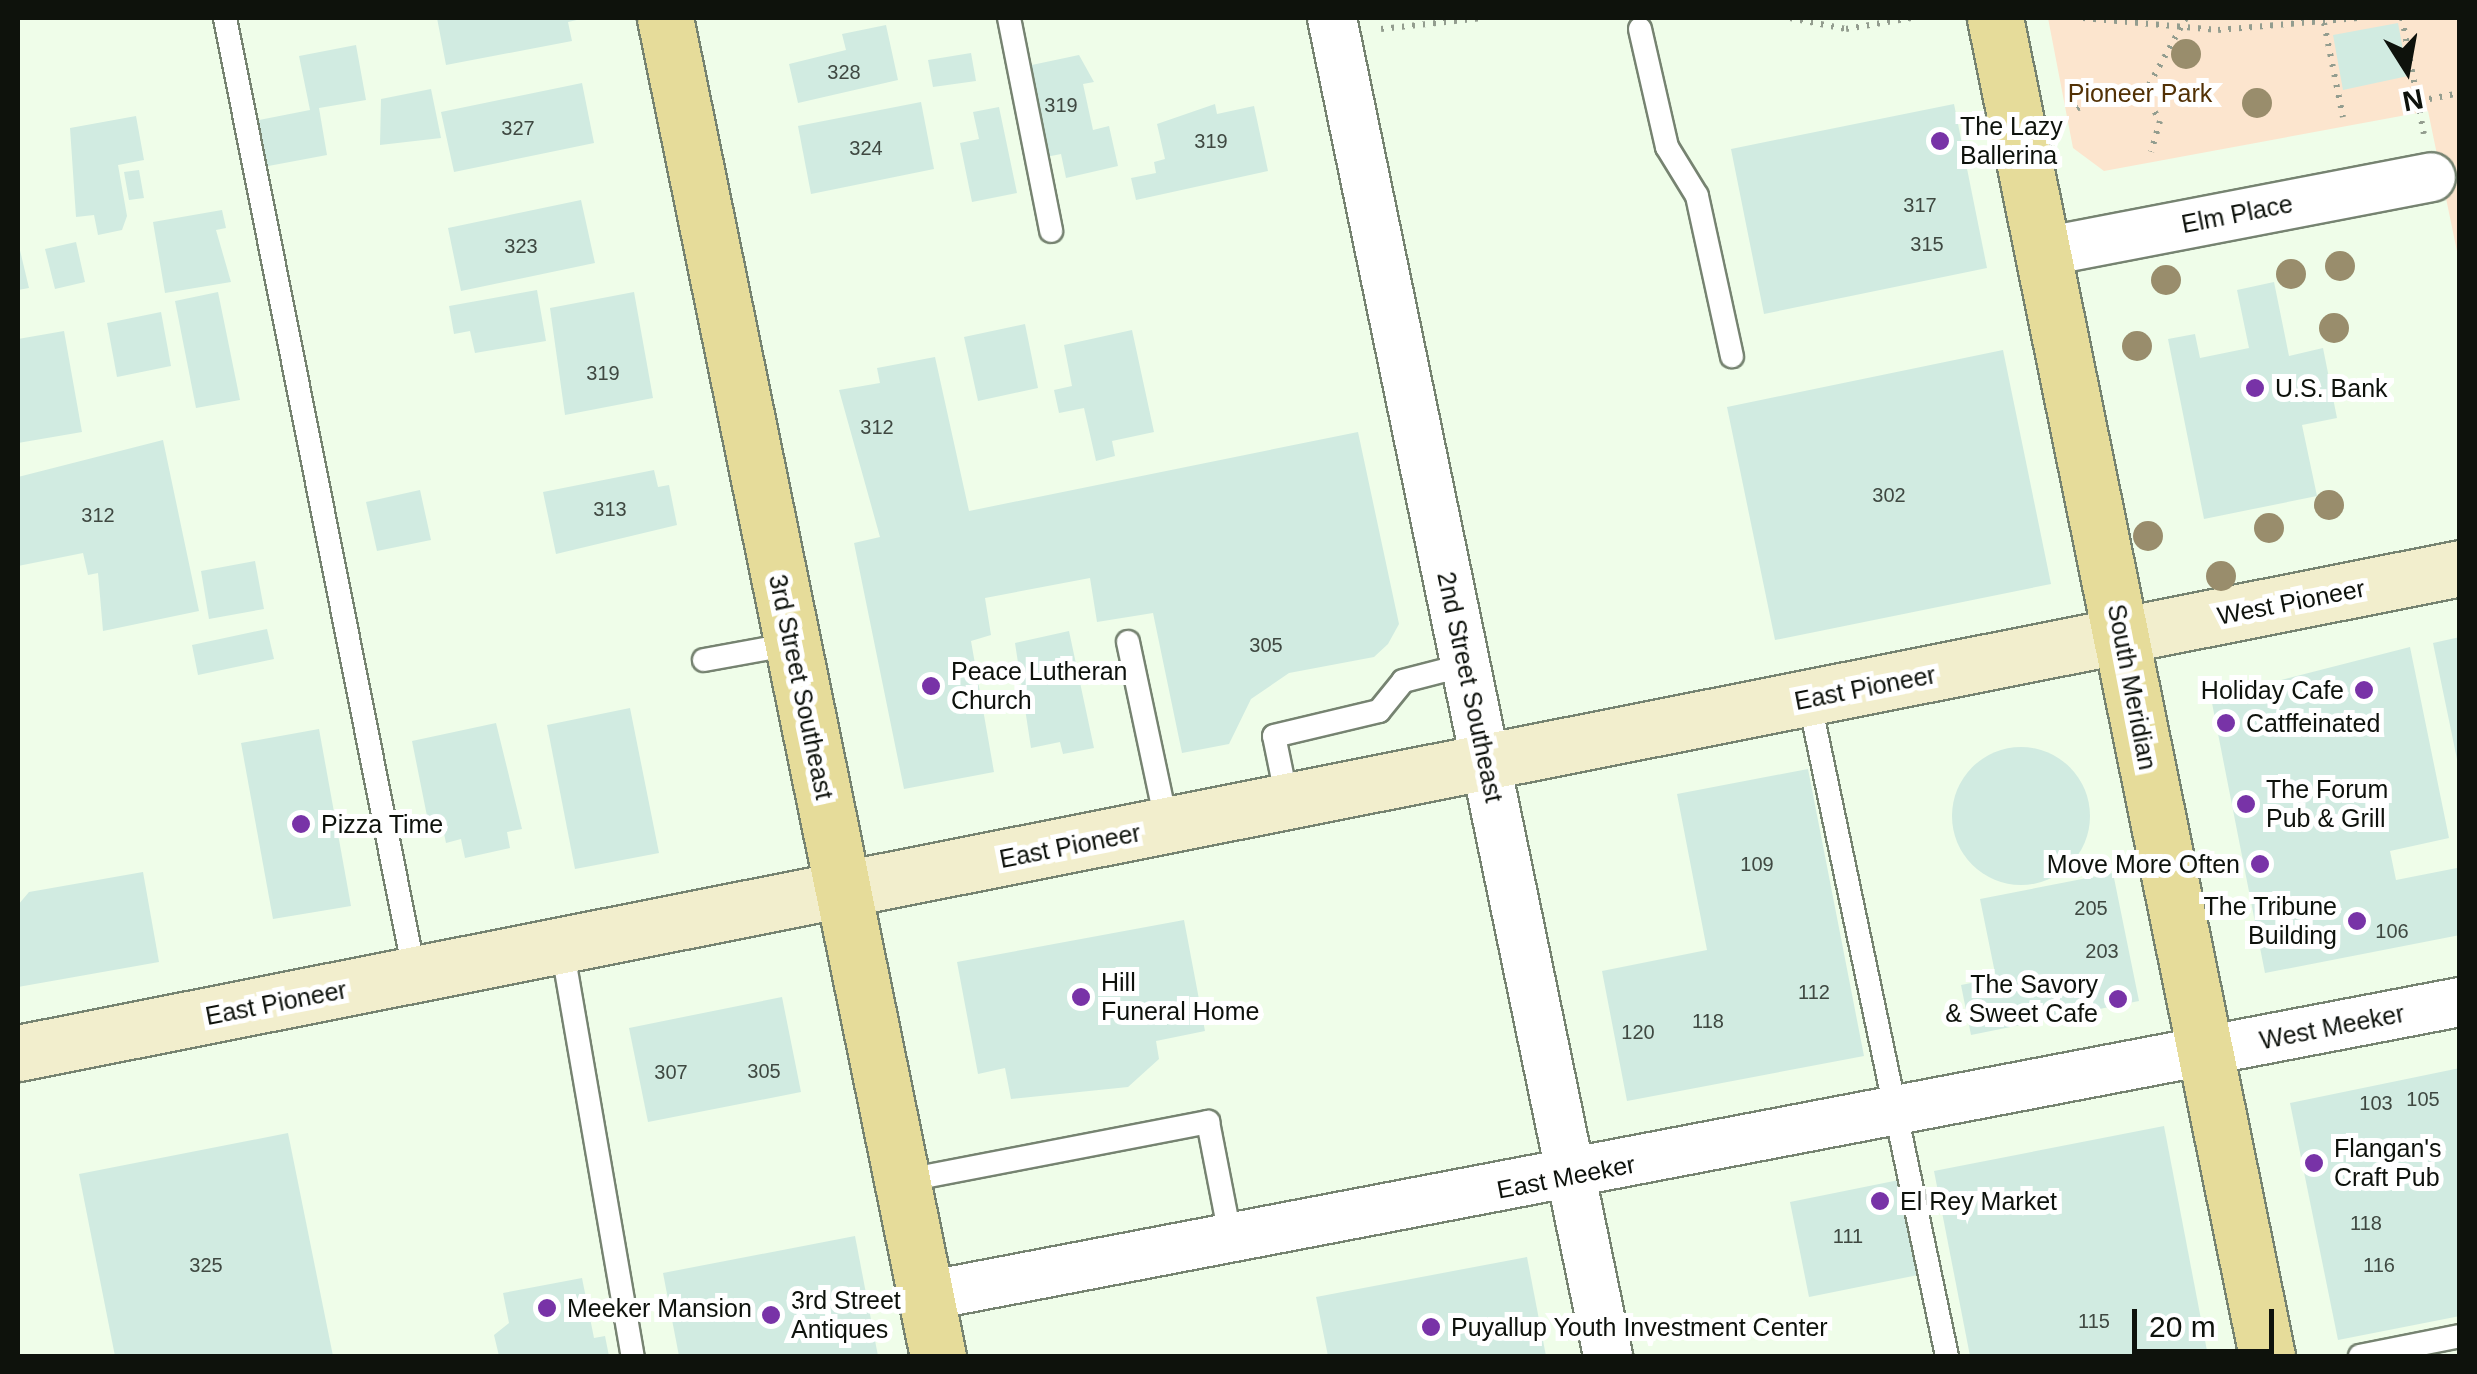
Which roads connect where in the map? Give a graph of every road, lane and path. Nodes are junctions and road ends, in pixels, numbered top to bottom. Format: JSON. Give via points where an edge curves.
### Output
{"nodes":[{"id":1,"x":226,"y":18,"type":"edge"},
{"id":2,"x":666,"y":18,"type":"edge"},
{"id":3,"x":1008,"y":18,"type":"edge"},
{"id":4,"x":1482,"y":18,"type":"edge"},
{"id":5,"x":1790,"y":18,"type":"edge"},
{"id":6,"x":1911,"y":18,"type":"edge"},
{"id":7,"x":1996,"y":18,"type":"edge"},
{"id":8,"x":2084,"y":18,"type":"edge"},
{"id":9,"x":2186,"y":18,"type":"edge"},
{"id":10,"x":2357,"y":18,"type":"edge"},
{"id":11,"x":2402,"y":18,"type":"edge"},
{"id":12,"x":2324,"y":23,"type":"junction"},
{"id":13,"x":1334,"y":27,"type":"edge"},
{"id":14,"x":1640,"y":29,"type":"dead end"},
{"id":15,"x":2180,"y":29,"type":"junction"},
{"id":16,"x":2460,"y":93,"type":"edge"},
{"id":17,"x":2144,"y":94,"type":"junction"},
{"id":18,"x":2419,"y":101,"type":"junction"},
{"id":19,"x":2077,"y":108,"type":"dead end"},
{"id":20,"x":2343,"y":118,"type":"dead end"},
{"id":21,"x":2151,"y":152,"type":"dead end"},
{"id":22,"x":2431,"y":177,"type":"joint"},
{"id":23,"x":1050,"y":232,"type":"dead end"},
{"id":24,"x":2043,"y":252,"type":"junction"},
{"id":25,"x":1732,"y":356,"type":"dead end"},
{"id":26,"x":2460,"y":568,"type":"edge"},
{"id":27,"x":2122,"y":635,"type":"junction"},
{"id":28,"x":1128,"y":642,"type":"dead end"},
{"id":29,"x":792,"y":644,"type":"junction"},
{"id":30,"x":704,"y":660,"type":"dead end"},
{"id":31,"x":1466,"y":665,"type":"junction"},
{"id":32,"x":1809,"y":699,"type":"junction"},
{"id":33,"x":1486,"y":766,"type":"junction"},
{"id":34,"x":1288,"y":804,"type":"junction"},
{"id":35,"x":1168,"y":827,"type":"junction"},
{"id":36,"x":842,"y":890,"type":"junction"},
{"id":37,"x":562,"y":947,"type":"junction"},
{"id":38,"x":414,"y":976,"type":"junction"},
{"id":39,"x":2460,"y":1002,"type":"edge"},
{"id":40,"x":2205,"y":1052,"type":"junction"},
{"id":41,"x":18,"y":1053,"type":"edge"},
{"id":42,"x":1897,"y":1113,"type":"junction"},
{"id":43,"x":1571,"y":1177,"type":"junction"},
{"id":44,"x":902,"y":1181,"type":"junction"},
{"id":45,"x":1231,"y":1240,"type":"junction"},
{"id":46,"x":926,"y":1296,"type":"junction"},
{"id":47,"x":2460,"y":1336,"type":"edge"},
{"id":48,"x":633,"y":1356,"type":"edge"},
{"id":49,"x":938,"y":1356,"type":"edge"},
{"id":50,"x":1608,"y":1356,"type":"edge"},
{"id":51,"x":1947,"y":1356,"type":"edge"},
{"id":52,"x":2267,"y":1356,"type":"edge"},
{"id":53,"x":2360,"y":1356,"type":"edge"}],
"edges":[{"from":1,"to":38,"type":"lane"},
{"from":2,"to":29,"type":"main road","name":"3rd Street Southeast"},
{"from":3,"to":23,"type":"lane"},
{"from":4,"to":13,"type":"path"},
{"from":5,"to":6,"type":"path","via":[[1846,29]]},
{"from":7,"to":24,"type":"main road","name":"South Meridian"},
{"from":8,"to":15,"type":"path"},
{"from":9,"to":15,"type":"path"},
{"from":10,"to":12,"type":"path"},
{"from":11,"to":18,"type":"path"},
{"from":12,"to":15,"type":"path"},
{"from":12,"to":20,"type":"path"},
{"from":13,"to":31,"type":"street","name":"2nd Street Southeast"},
{"from":14,"to":25,"type":"lane","via":[[1667,147],[1697,196]]},
{"from":15,"to":17,"type":"path"},
{"from":16,"to":18,"type":"path"},
{"from":17,"to":19,"type":"path","via":[[2108,89]]},
{"from":17,"to":21,"type":"path","via":[[2160,122]]},
{"from":18,"to":22,"type":"path"},
{"from":22,"to":24,"type":"street","name":"Elm Place"},
{"from":24,"to":27,"type":"main road","name":"South Meridian"},
{"from":26,"to":27,"type":"main road","name":"West Pioneer"},
{"from":27,"to":32,"type":"main road","name":"East Pioneer"},
{"from":27,"to":40,"type":"main road","name":"South Meridian"},
{"from":28,"to":35,"type":"lane"},
{"from":29,"to":30,"type":"lane"},
{"from":29,"to":36,"type":"main road","name":"3rd Street Southeast"},
{"from":31,"to":33,"type":"street","name":"2nd Street Southeast"},
{"from":31,"to":34,"type":"lane","via":[[1403,681],[1379,712],[1274,736]]},
{"from":32,"to":33,"type":"main road","name":"East Pioneer"},
{"from":32,"to":42,"type":"lane"},
{"from":33,"to":34,"type":"main road","name":"East Pioneer"},
{"from":33,"to":43,"type":"street","name":"2nd Street Southeast"},
{"from":34,"to":35,"type":"main road","name":"East Pioneer"},
{"from":35,"to":36,"type":"main road","name":"East Pioneer"},
{"from":36,"to":37,"type":"main road","name":"East Pioneer"},
{"from":36,"to":44,"type":"main road","name":"3rd Street Southeast"},
{"from":37,"to":38,"type":"main road","name":"East Pioneer"},
{"from":37,"to":48,"type":"lane"},
{"from":38,"to":41,"type":"main road","name":"East Pioneer"},
{"from":39,"to":40,"type":"street","name":"West Meeker"},
{"from":40,"to":42,"type":"street","name":"East Meeker"},
{"from":40,"to":52,"type":"main road","name":"South Meridian"},
{"from":42,"to":43,"type":"street","name":"East Meeker"},
{"from":42,"to":51,"type":"lane"},
{"from":43,"to":45,"type":"street","name":"East Meeker"},
{"from":43,"to":50,"type":"street","name":"2nd Street Southeast"},
{"from":44,"to":45,"type":"lane","via":[[1208,1122]]},
{"from":44,"to":46,"type":"main road","name":"3rd Street Southeast"},
{"from":45,"to":46,"type":"street","name":"East Meeker"},
{"from":46,"to":49,"type":"main road","name":"3rd Street Southeast"},
{"from":47,"to":53,"type":"lane"}]}
